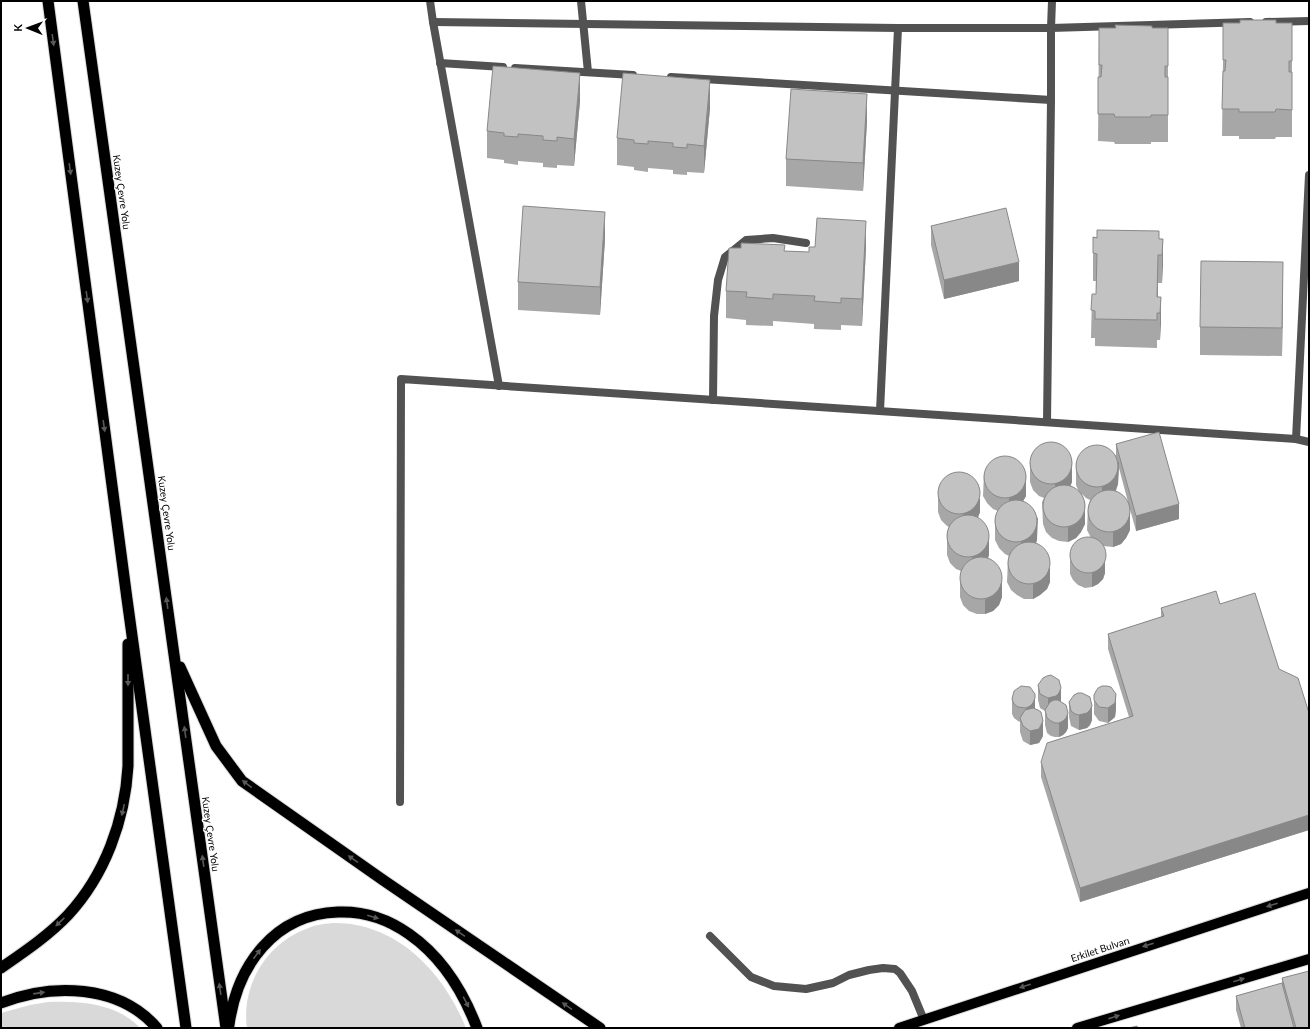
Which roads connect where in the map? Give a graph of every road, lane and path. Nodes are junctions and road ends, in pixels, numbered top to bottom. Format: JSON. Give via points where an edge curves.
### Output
{"nodes":[{"id":1,"x":48,"y":1,"type":"edge"},
{"id":2,"x":83,"y":1,"type":"edge"},
{"id":3,"x":430,"y":1,"type":"edge"},
{"id":4,"x":581,"y":1,"type":"edge"},
{"id":5,"x":1052,"y":1,"type":"edge"},
{"id":6,"x":1309,"y":20,"type":"edge"},
{"id":7,"x":433,"y":22,"type":"junction"},
{"id":8,"x":583,"y":24,"type":"junction"},
{"id":9,"x":898,"y":28,"type":"junction"},
{"id":10,"x":1051,"y":28,"type":"junction"},
{"id":11,"x":440,"y":64,"type":"junction"},
{"id":12,"x":588,"y":72,"type":"junction"},
{"id":13,"x":643,"y":76,"type":"edge"},
{"id":14,"x":659,"y":76,"type":"edge"},
{"id":15,"x":896,"y":91,"type":"junction"},
{"id":16,"x":1051,"y":100,"type":"junction"},
{"id":17,"x":1309,"y":175,"type":"edge"},
{"id":18,"x":806,"y":243,"type":"dead end"},
{"id":19,"x":499,"y":386,"type":"junction"},
{"id":20,"x":713,"y":400,"type":"junction"},
{"id":21,"x":880,"y":411,"type":"junction"},
{"id":22,"x":1047,"y":422,"type":"junction"},
{"id":23,"x":1296,"y":439,"type":"junction"},
{"id":24,"x":1309,"y":442,"type":"edge"},
{"id":25,"x":127,"y":599,"type":"junction"},
{"id":26,"x":174,"y":654,"type":"junction"},
{"id":27,"x":400,"y":802,"type":"dead end"},
{"id":28,"x":1309,"y":892,"type":"edge"},
{"id":29,"x":710,"y":936,"type":"dead end"},
{"id":30,"x":1309,"y":959,"type":"edge"},
{"id":31,"x":1,"y":968,"type":"edge"},
{"id":32,"x":1,"y":1003,"type":"edge"},
{"id":33,"x":924,"y":1020,"type":"junction"},
{"id":34,"x":157,"y":1028,"type":"edge"},
{"id":35,"x":186,"y":1028,"type":"edge"},
{"id":36,"x":227,"y":1028,"type":"edge"},
{"id":37,"x":477,"y":1028,"type":"edge"},
{"id":38,"x":600,"y":1028,"type":"edge"},
{"id":39,"x":899,"y":1028,"type":"edge"},
{"id":40,"x":1077,"y":1028,"type":"edge"}],
"edges":[{"from":1,"to":25,"type":"highway","one_way":true},
{"from":26,"to":2,"type":"highway","name":"Kuzey Çevre Yolu","one_way":true},
{"from":3,"to":7,"type":"street"},
{"from":4,"to":8,"type":"street"},
{"from":5,"to":10,"type":"street"},
{"from":6,"to":10,"type":"street"},
{"from":7,"to":8,"type":"street"},
{"from":7,"to":11,"type":"street"},
{"from":8,"to":9,"type":"street"},
{"from":8,"to":12,"type":"street"},
{"from":9,"to":10,"type":"street"},
{"from":9,"to":15,"type":"street"},
{"from":10,"to":16,"type":"street"},
{"from":11,"to":12,"type":"street"},
{"from":11,"to":19,"type":"street"},
{"from":12,"to":13,"type":"street"},
{"from":14,"to":15,"type":"street"},
{"from":15,"to":16,"type":"street"},
{"from":15,"to":21,"type":"street"},
{"from":16,"to":22,"type":"street"},
{"from":17,"to":23,"type":"street"},
{"from":18,"to":20,"type":"street","via":[[772,238],[746,240],[725,257],[718,280],[714,316]]},
{"from":19,"to":20,"type":"street"},
{"from":19,"to":27,"type":"street","via":[[401,379]]},
{"from":20,"to":21,"type":"street"},
{"from":21,"to":22,"type":"street"},
{"from":22,"to":23,"type":"street"},
{"from":23,"to":24,"type":"street"},
{"from":25,"to":31,"type":"highway","one_way":true,"via":[[127,784],[112,844],[80,901],[67,916],[35,944]]},
{"from":25,"to":35,"type":"highway"},
{"from":36,"to":26,"type":"highway","name":"Kuzey Çevre Yolu","one_way":true},
{"from":38,"to":26,"type":"highway","one_way":true,"via":[[242,782],[216,746]]},
{"from":28,"to":33,"type":"main road","name":"Erkilet Bulvarı","one_way":true},
{"from":29,"to":33,"type":"street","via":[[751,977],[774,986],[806,989],[869,970],[894,969],[900,973],[912,991]]},
{"from":40,"to":30,"type":"main road","one_way":true},
{"from":32,"to":34,"type":"highway","one_way":true,"via":[[46,991],[94,993],[128,1004],[149,1018]]},
{"from":33,"to":39,"type":"main road","name":"Erkilet Bulvarı"},
{"from":36,"to":37,"type":"highway","one_way":true,"via":[[241,979],[266,943],[296,921],[344,912],[384,920],[421,943],[446,969],[459,988]]}]}
